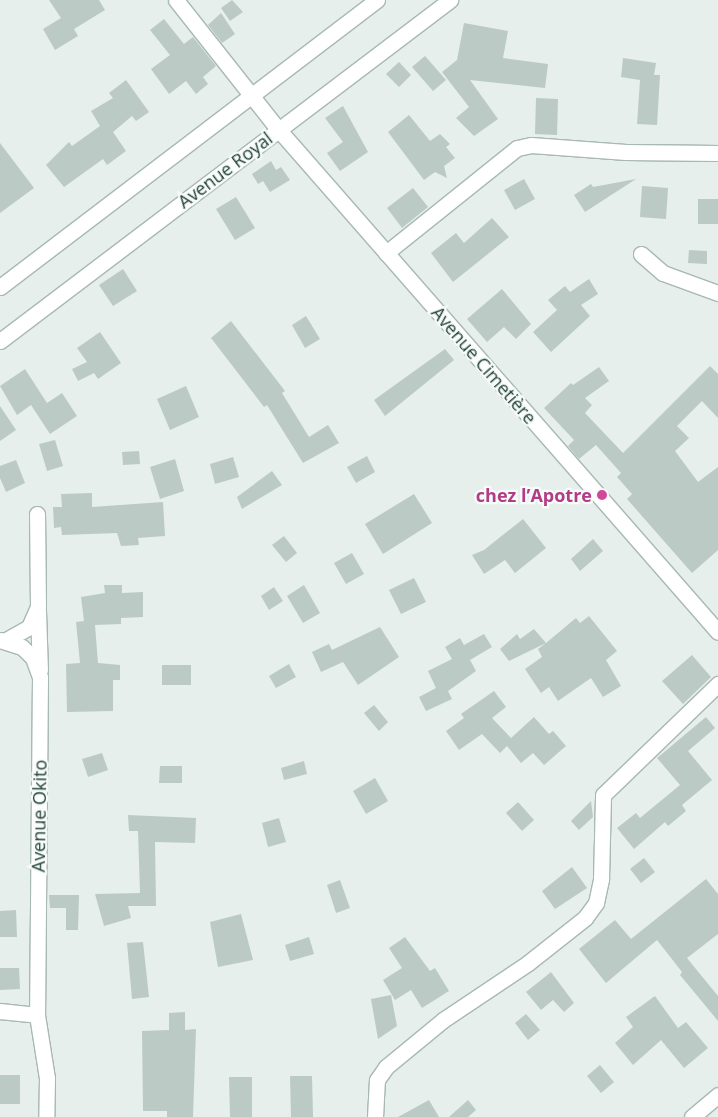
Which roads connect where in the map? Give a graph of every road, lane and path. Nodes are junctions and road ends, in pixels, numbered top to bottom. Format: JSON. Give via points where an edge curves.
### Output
{"nodes":[{"id":1,"x":176,"y":0,"type":"edge"},
{"id":2,"x":377,"y":0,"type":"edge"},
{"id":3,"x":450,"y":0,"type":"edge"},
{"id":4,"x":251,"y":97,"type":"junction"},
{"id":5,"x":278,"y":129,"type":"junction"},
{"id":6,"x":718,"y":153,"type":"edge"},
{"id":7,"x":386,"y":253,"type":"junction"},
{"id":8,"x":641,"y":254,"type":"dead end"},
{"id":9,"x":0,"y":287,"type":"edge"},
{"id":10,"x":718,"y":293,"type":"edge"},
{"id":11,"x":0,"y":341,"type":"edge"},
{"id":12,"x":37,"y":514,"type":"dead end"},
{"id":13,"x":38,"y":607,"type":"junction"},
{"id":14,"x":718,"y":632,"type":"edge"},
{"id":15,"x":3,"y":640,"type":"edge"},
{"id":16,"x":40,"y":677,"type":"junction"},
{"id":17,"x":718,"y":684,"type":"edge"},
{"id":18,"x":0,"y":1011,"type":"edge"},
{"id":19,"x":37,"y":1015,"type":"junction"},
{"id":20,"x":718,"y":1095,"type":"edge"},
{"id":21,"x":46,"y":1117,"type":"edge"},
{"id":22,"x":375,"y":1117,"type":"edge"},
{"id":23,"x":692,"y":1117,"type":"edge"}],
"edges":[{"from":1,"to":4,"type":"street","name":"Avenue Cimetière"},
{"from":2,"to":4,"type":"street"},
{"from":3,"to":5,"type":"street","name":"Avenue Royal"},
{"from":4,"to":5,"type":"street","name":"Avenue Cimetière"},
{"from":4,"to":9,"type":"street"},
{"from":5,"to":7,"type":"street","name":"Avenue Cimetière"},
{"from":5,"to":11,"type":"street","name":"Avenue Royal"},
{"from":6,"to":7,"type":"street","via":[[626,152],[531,145],[517,148]]},
{"from":7,"to":14,"type":"street","name":"Avenue Cimetière"},
{"from":8,"to":10,"type":"street","via":[[663,274]]},
{"from":12,"to":13,"type":"street"},
{"from":13,"to":15,"type":"street","via":[[29,627],[19,635]]},
{"from":13,"to":16,"type":"street"},
{"from":15,"to":16,"type":"street","name":"Avenue Okito","via":[[22,647],[33,658]]},
{"from":16,"to":19,"type":"street","name":"Avenue Okito"},
{"from":17,"to":22,"type":"street","via":[[603,795],[601,879],[596,903],[585,918],[528,963],[443,1020],[386,1066],[377,1080]]},
{"from":18,"to":19,"type":"street"},
{"from":19,"to":21,"type":"street","name":"Avenue Okito","via":[[47,1078]]},
{"from":20,"to":23,"type":"street"}]}
